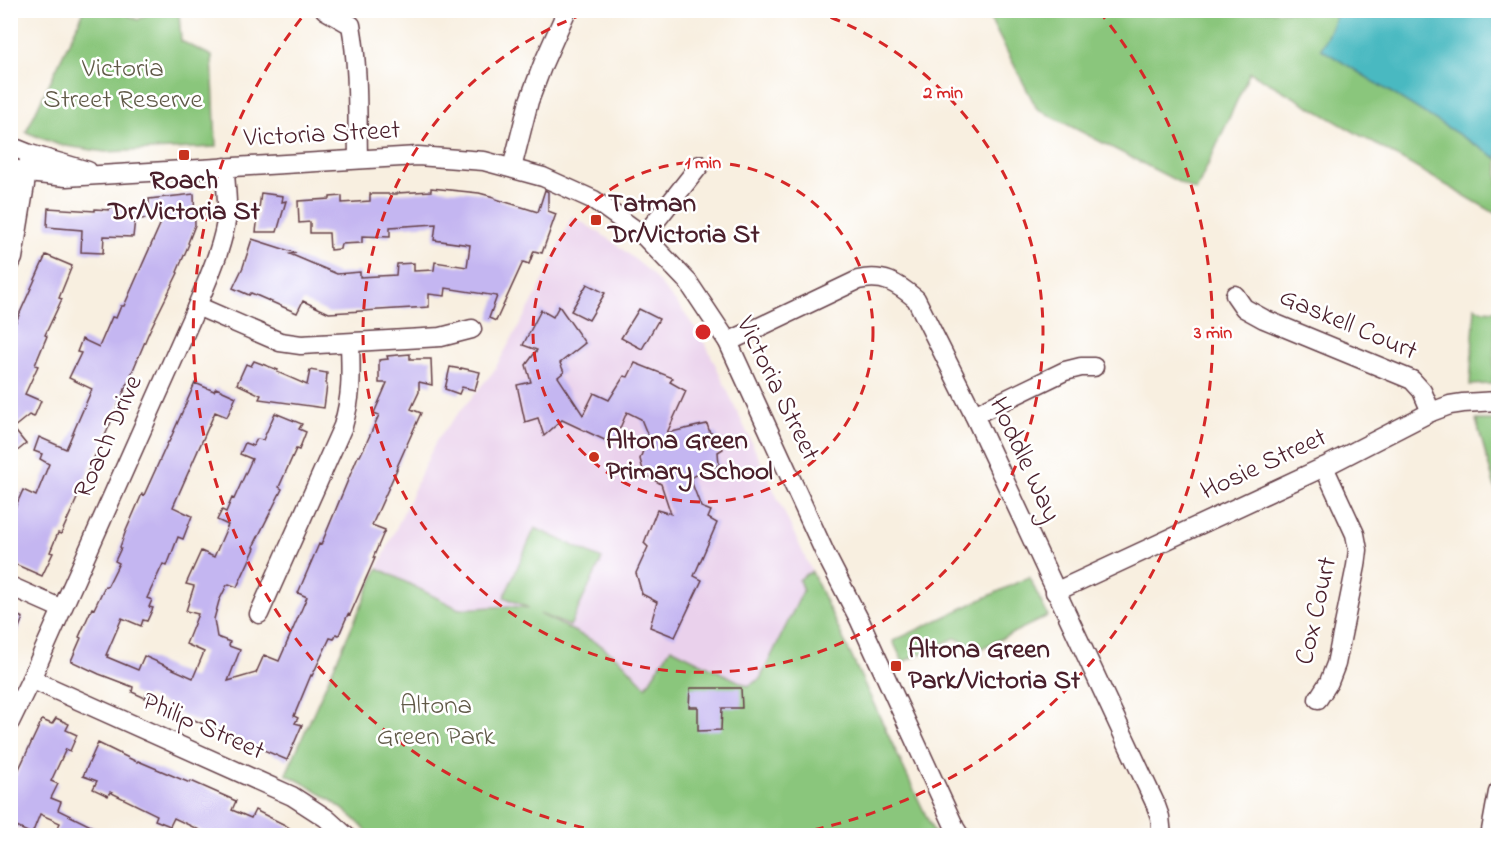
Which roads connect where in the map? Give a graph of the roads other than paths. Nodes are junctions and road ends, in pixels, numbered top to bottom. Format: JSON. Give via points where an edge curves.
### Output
{"nodes":[{"id":1,"x":325,"y":10,"type":"edge"},
{"id":2,"x":567,"y":10,"type":"edge"},
{"id":3,"x":10,"y":146,"type":"edge"},
{"id":4,"x":30,"y":154,"type":"junction"},
{"id":5,"x":358,"y":159,"type":"junction"},
{"id":6,"x":700,"y":165,"type":"dead end"},
{"id":7,"x":225,"y":167,"type":"junction"},
{"id":8,"x":512,"y":168,"type":"junction"},
{"id":9,"x":19,"y":171,"type":"edge"},
{"id":10,"x":104,"y":175,"type":"junction"},
{"id":11,"x":644,"y":236,"type":"junction"},
{"id":12,"x":10,"y":264,"type":"edge"},
{"id":13,"x":1235,"y":295,"type":"dead end"},
{"id":14,"x":197,"y":306,"type":"junction"},
{"id":15,"x":472,"y":329,"type":"dead end"},
{"id":16,"x":728,"y":342,"type":"junction"},
{"id":17,"x":350,"y":344,"type":"junction"},
{"id":18,"x":1094,"y":367,"type":"dead end"},
{"id":19,"x":1498,"y":401,"type":"edge"},
{"id":20,"x":1431,"y":412,"type":"junction"},
{"id":21,"x":974,"y":415,"type":"junction"},
{"id":22,"x":1324,"y":467,"type":"junction"},
{"id":23,"x":10,"y":586,"type":"edge"},
{"id":24,"x":1055,"y":592,"type":"junction"},
{"id":25,"x":62,"y":609,"type":"junction"},
{"id":26,"x":259,"y":614,"type":"dead end"},
{"id":27,"x":31,"y":679,"type":"junction"},
{"id":28,"x":1318,"y":699,"type":"dead end"},
{"id":29,"x":10,"y":722,"type":"edge"},
{"id":30,"x":1498,"y":792,"type":"edge"},
{"id":31,"x":957,"y":833,"type":"edge"},
{"id":32,"x":346,"y":836,"type":"edge"},
{"id":33,"x":1162,"y":836,"type":"edge"},
{"id":34,"x":1490,"y":836,"type":"edge"}],
"edges":[{"from":1,"to":5,"type":"street","via":[[351,25]]},
{"from":2,"to":8,"type":"street","via":[[529,101]]},
{"from":3,"to":4,"type":"street","name":"Victoria Street"},
{"from":4,"to":9,"type":"street"},
{"from":4,"to":10,"type":"street","name":"Victoria Street"},
{"from":5,"to":7,"type":"street","name":"Victoria Street"},
{"from":5,"to":8,"type":"street","name":"Victoria Street","via":[[418,156],[484,161]]},
{"from":6,"to":11,"type":"street"},
{"from":7,"to":10,"type":"street","name":"Victoria Street"},
{"from":7,"to":14,"type":"street","name":"Roach Drive","via":[[224,235]]},
{"from":8,"to":11,"type":"street","name":"Victoria Street","via":[[594,200]]},
{"from":9,"to":10,"type":"street","name":"Victoria Street","via":[[66,177]]},
{"from":9,"to":12,"type":"street","via":[[24,185]]},
{"from":11,"to":16,"type":"street","name":"Victoria Street","via":[[688,282]]},
{"from":13,"to":20,"type":"street","name":"Gaskell Court","via":[[1244,308],[1264,319],[1412,380]]},
{"from":14,"to":17,"type":"street","via":[[280,342]]},
{"from":14,"to":25,"type":"street","name":"Roach Drive"},
{"from":15,"to":17,"type":"street","via":[[441,338]]},
{"from":16,"to":21,"type":"street","name":"Hoddle Way","via":[[858,280],[883,278],[916,299]]},
{"from":16,"to":31,"type":"street","name":"Victoria Street"},
{"from":17,"to":26,"type":"street","via":[[351,386],[343,426]]},
{"from":18,"to":21,"type":"street","via":[[1065,371]]},
{"from":19,"to":20,"type":"street","name":"Hosie Street","via":[[1450,405]]},
{"from":20,"to":22,"type":"street","name":"Hosie Street"},
{"from":21,"to":24,"type":"street","name":"Hoddle Way"},
{"from":22,"to":24,"type":"street","name":"Hosie Street"},
{"from":22,"to":28,"type":"street","name":"Cox Court","via":[[1355,534],[1358,550],[1336,664]]},
{"from":23,"to":25,"type":"street"},
{"from":24,"to":33,"type":"street","name":"Hoddle Way","via":[[1155,802]]},
{"from":25,"to":27,"type":"street","name":"Roach Drive"},
{"from":27,"to":29,"type":"street","name":"Roach Drive"},
{"from":27,"to":32,"type":"street","name":"Philip Street","via":[[292,796]]},
{"from":30,"to":34,"type":"street"}]}
